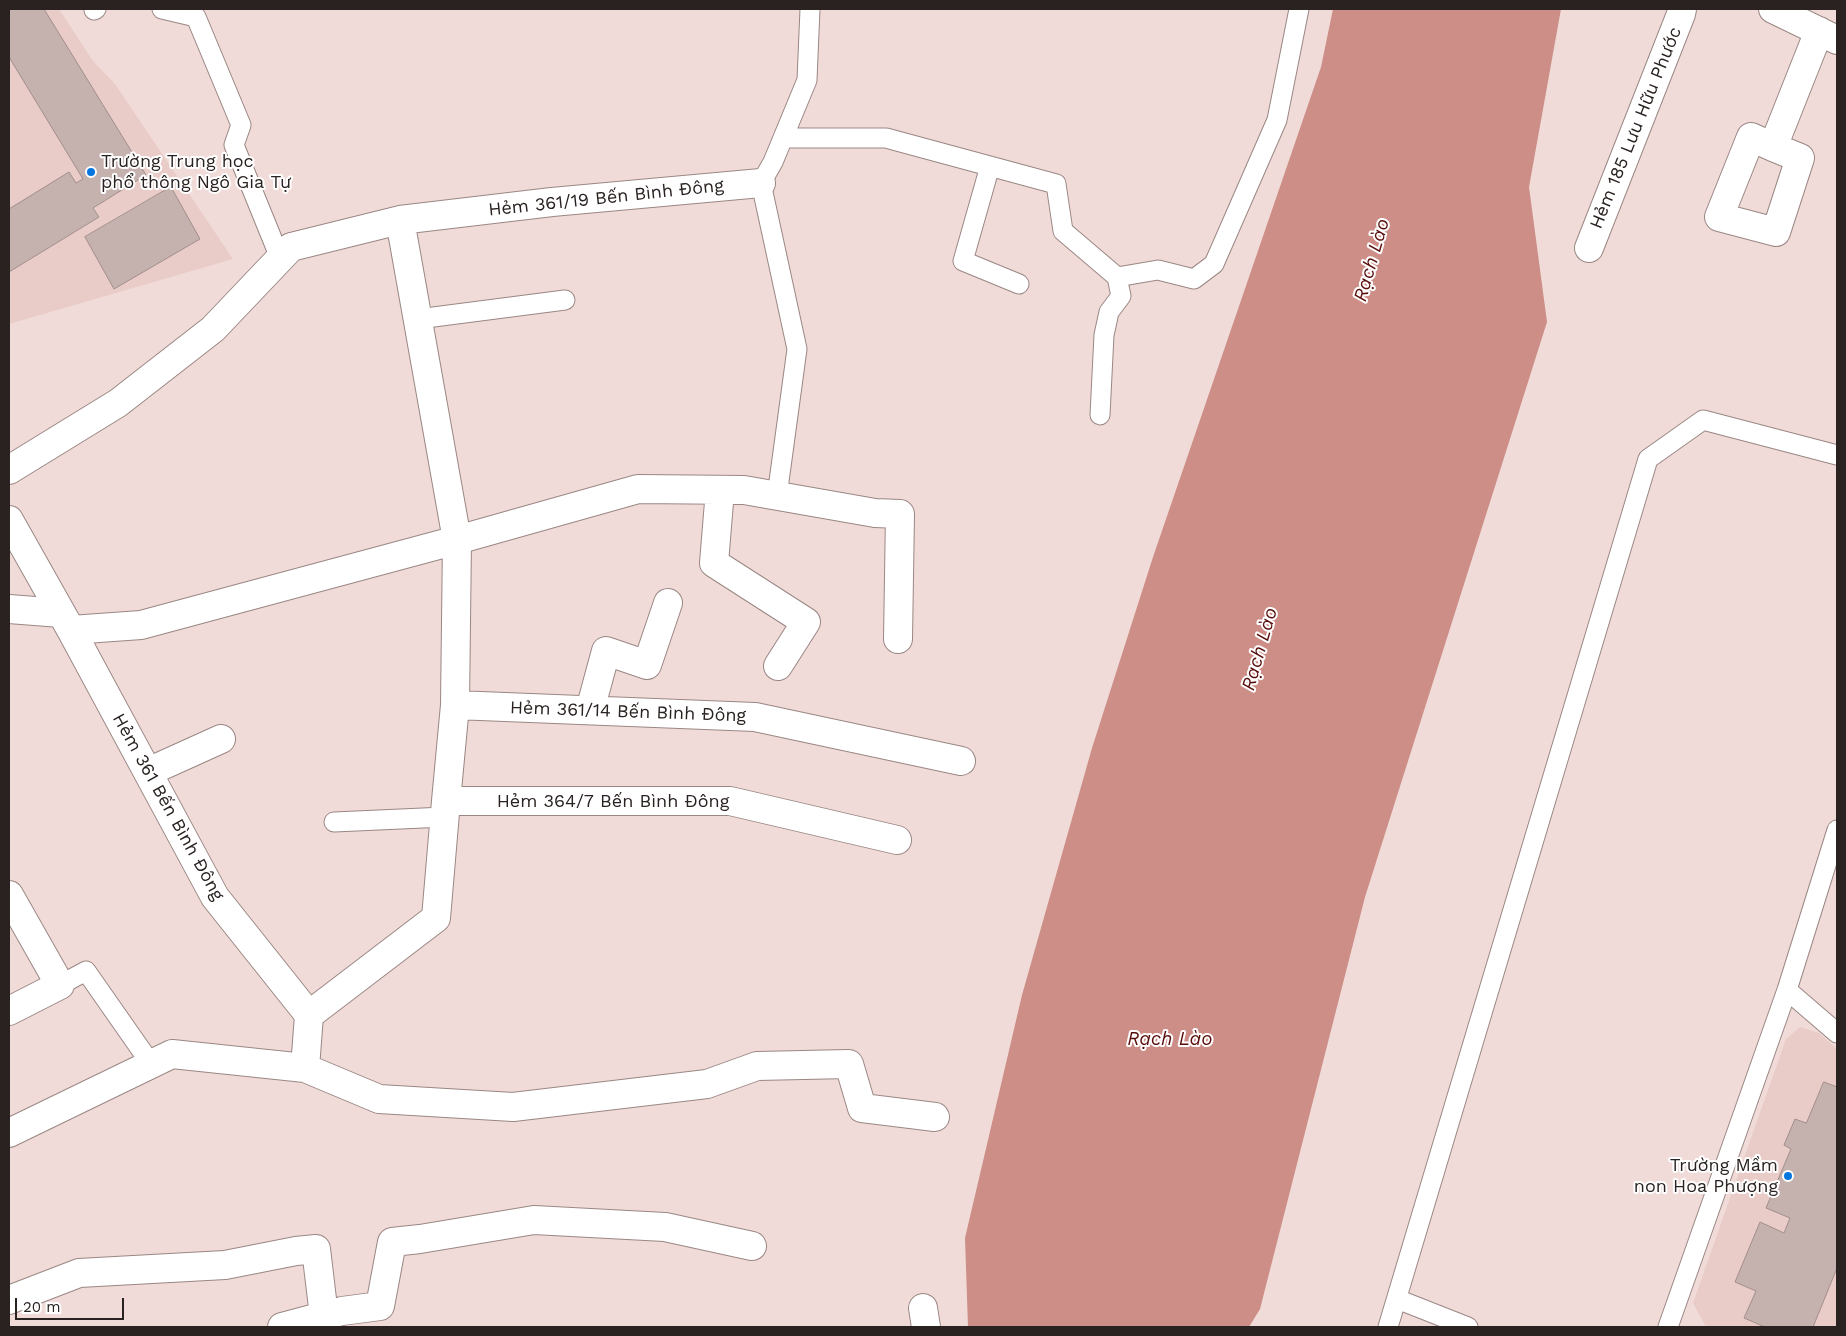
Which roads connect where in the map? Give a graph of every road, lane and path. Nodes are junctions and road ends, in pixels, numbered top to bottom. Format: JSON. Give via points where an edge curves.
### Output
{"nodes":[{"id":1,"x":162,"y":9,"type":"edge"},
{"id":2,"x":810,"y":9,"type":"edge"},
{"id":3,"x":1299,"y":9,"type":"edge"},
{"id":4,"x":1682,"y":9,"type":"edge"},
{"id":5,"x":1773,"y":9,"type":"edge"},
{"id":6,"x":1828,"y":35,"type":"edge"},
{"id":7,"x":783,"y":138,"type":"junction"},
{"id":8,"x":1773,"y":147,"type":"dead end"},
{"id":9,"x":990,"y":166,"type":"junction"},
{"id":10,"x":762,"y":183,"type":"junction"},
{"id":11,"x":400,"y":220,"type":"junction"},
{"id":12,"x":1589,"y":248,"type":"dead end"},
{"id":13,"x":280,"y":258,"type":"junction"},
{"id":14,"x":1117,"y":277,"type":"junction"},
{"id":15,"x":1019,"y":284,"type":"dead end"},
{"id":16,"x":565,"y":300,"type":"dead end"},
{"id":17,"x":418,"y":319,"type":"junction"},
{"id":18,"x":1100,"y":415,"type":"dead end"},
{"id":19,"x":1837,"y":456,"type":"edge"},
{"id":20,"x":9,"y":470,"type":"edge"},
{"id":21,"x":720,"y":490,"type":"junction"},
{"id":22,"x":777,"y":496,"type":"junction"},
{"id":23,"x":9,"y":520,"type":"edge"},
{"id":24,"x":457,"y":540,"type":"junction"},
{"id":25,"x":668,"y":603,"type":"dead end"},
{"id":26,"x":9,"y":609,"type":"edge"},
{"id":27,"x":66,"y":621,"type":"junction"},
{"id":28,"x":898,"y":639,"type":"dead end"},
{"id":29,"x":778,"y":666,"type":"dead end"},
{"id":30,"x":455,"y":705,"type":"junction"},
{"id":31,"x":590,"y":710,"type":"junction"},
{"id":32,"x":221,"y":739,"type":"dead end"},
{"id":33,"x":961,"y":761,"type":"dead end"},
{"id":34,"x":148,"y":772,"type":"junction"},
{"id":35,"x":445,"y":809,"type":"junction"},
{"id":36,"x":334,"y":822,"type":"dead end"},
{"id":37,"x":1837,"y":830,"type":"edge"},
{"id":38,"x":896,"y":840,"type":"dead end"},
{"id":39,"x":9,"y":895,"type":"edge"},
{"id":40,"x":60,"y":985,"type":"junction"},
{"id":41,"x":1786,"y":990,"type":"junction"},
{"id":42,"x":9,"y":1011,"type":"edge"},
{"id":43,"x":309,"y":1015,"type":"junction"},
{"id":44,"x":1837,"y":1033,"type":"edge"},
{"id":45,"x":151,"y":1064,"type":"junction"},
{"id":46,"x":305,"y":1068,"type":"junction"},
{"id":47,"x":935,"y":1117,"type":"dead end"},
{"id":48,"x":9,"y":1133,"type":"edge"},
{"id":49,"x":752,"y":1246,"type":"dead end"},
{"id":50,"x":1397,"y":1299,"type":"junction"},
{"id":51,"x":9,"y":1300,"type":"edge"},
{"id":52,"x":337,"y":1318,"type":"edge"},
{"id":53,"x":282,"y":1327,"type":"edge"},
{"id":54,"x":1388,"y":1327,"type":"edge"},
{"id":55,"x":1468,"y":1327,"type":"edge"},
{"id":56,"x":1668,"y":1327,"type":"edge"}],
"edges":[{"from":1,"to":13,"type":"lane","via":[[196,17],[241,125],[234,145]]},
{"from":2,"to":7,"type":"lane","via":[[807,80]]},
{"from":3,"to":14,"type":"lane","via":[[1277,120],[1214,264],[1194,279],[1158,270]]},
{"from":4,"to":12,"type":"street","name":"Hẻm 185 Lưu Hữu Phước"},
{"from":5,"to":6,"type":"street"},
{"from":6,"to":8,"type":"street"},
{"from":7,"to":9,"type":"lane","via":[[886,138]]},
{"from":7,"to":10,"type":"lane"},
{"from":9,"to":14,"type":"lane","via":[[1056,184],[1064,231]]},
{"from":9,"to":15,"type":"lane","via":[[963,261]]},
{"from":10,"to":11,"type":"street","name":"Hẻm 361/19 Bến Bình Đông"},
{"from":10,"to":22,"type":"lane","via":[[797,349]]},
{"from":11,"to":13,"type":"street","name":"Hẻm 361/19 Bến Bình Đông","via":[[291,247]]},
{"from":11,"to":17,"type":"street"},
{"from":13,"to":20,"type":"street","name":"Hẻm 361/19 Bến Bình Đông","via":[[213,329],[118,403]]},
{"from":14,"to":18,"type":"lane","via":[[1121,296],[1108,312]]},
{"from":16,"to":17,"type":"lane"},
{"from":17,"to":24,"type":"street"},
{"from":19,"to":50,"type":"lane","via":[[1703,420],[1648,459]]},
{"from":21,"to":22,"type":"street","via":[[744,490]]},
{"from":21,"to":24,"type":"street","via":[[638,489]]},
{"from":21,"to":29,"type":"street","via":[[714,563],[806,622]]},
{"from":22,"to":28,"type":"street","via":[[900,514]]},
{"from":23,"to":27,"type":"street","name":"Hẻm 361 Bến Bình Đông"},
{"from":24,"to":27,"type":"street","via":[[141,625]]},
{"from":24,"to":30,"type":"street"},
{"from":25,"to":31,"type":"street","via":[[647,665],[606,651]]},
{"from":26,"to":27,"type":"street"},
{"from":27,"to":34,"type":"street","name":"Hẻm 361 Bến Bình Đông"},
{"from":30,"to":31,"type":"street","name":"Hẻm 361/14 Bến Bình Đông"},
{"from":30,"to":35,"type":"street"},
{"from":31,"to":33,"type":"street","name":"Hẻm 361/14 Bến Bình Đông","via":[[755,717]]},
{"from":32,"to":34,"type":"street"},
{"from":34,"to":43,"type":"street","name":"Hẻm 361 Bến Bình Đông","via":[[215,897]]},
{"from":35,"to":36,"type":"lane"},
{"from":35,"to":38,"type":"street","name":"Hẻm 364/7 Bến Bình Đông","via":[[730,801]]},
{"from":35,"to":43,"type":"street","via":[[436,918]]},
{"from":37,"to":41,"type":"lane"},
{"from":39,"to":40,"type":"street"},
{"from":40,"to":42,"type":"street"},
{"from":40,"to":45,"type":"lane","via":[[86,971]]},
{"from":41,"to":44,"type":"lane"},
{"from":41,"to":56,"type":"lane"},
{"from":43,"to":46,"type":"street"},
{"from":45,"to":46,"type":"street","via":[[172,1054]]},
{"from":45,"to":48,"type":"street"},
{"from":46,"to":47,"type":"street","via":[[379,1100],[513,1107],[707,1084],[757,1066],[850,1064],[862,1108]]},
{"from":49,"to":52,"type":"street","via":[[665,1227],[534,1220],[392,1242],[380,1306]]},
{"from":50,"to":54,"type":"lane"},
{"from":50,"to":55,"type":"lane"},
{"from":51,"to":52,"type":"street","via":[[79,1273],[225,1265],[316,1249]]},
{"from":52,"to":53,"type":"street"}]}
